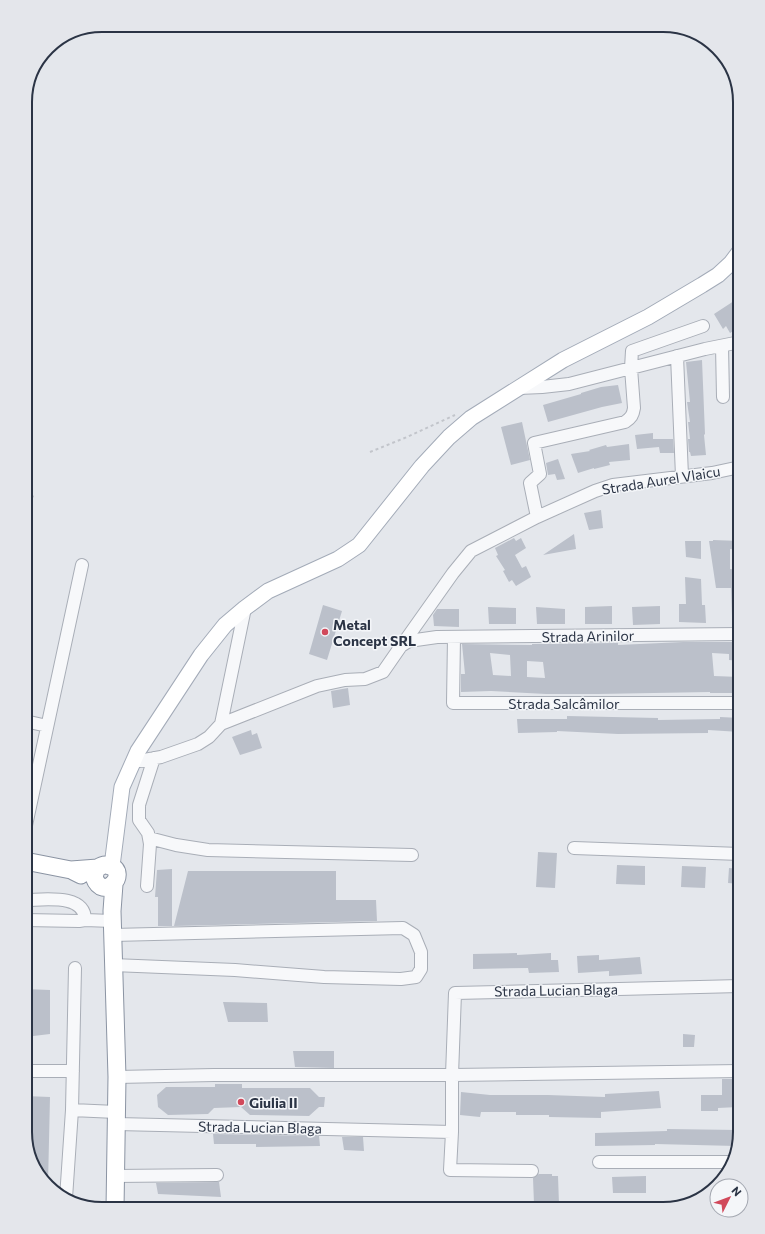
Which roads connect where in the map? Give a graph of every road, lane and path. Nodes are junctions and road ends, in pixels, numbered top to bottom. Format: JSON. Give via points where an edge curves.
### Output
{"nodes":[{"id":1,"x":733,"y":260,"type":"edge"},
{"id":2,"x":703,"y":326,"type":"dead end"},
{"id":3,"x":733,"y":344,"type":"edge"},
{"id":4,"x":722,"y":346,"type":"junction"},
{"id":5,"x":677,"y":356,"type":"junction"},
{"id":6,"x":630,"y":368,"type":"junction"},
{"id":7,"x":519,"y":388,"type":"junction"},
{"id":8,"x":723,"y":397,"type":"dead end"},
{"id":9,"x":471,"y":418,"type":"junction"},
{"id":10,"x":370,"y":452,"type":"dead end"},
{"id":11,"x":733,"y":468,"type":"edge"},
{"id":12,"x":682,"y":476,"type":"junction"},
{"id":13,"x":32,"y":497,"type":"edge"},
{"id":14,"x":36,"y":498,"type":"dead end"},
{"id":15,"x":537,"y":517,"type":"junction"},
{"id":16,"x":82,"y":565,"type":"dead end"},
{"id":17,"x":245,"y":608,"type":"junction"},
{"id":18,"x":733,"y":634,"type":"edge"},
{"id":19,"x":454,"y":637,"type":"junction"},
{"id":20,"x":401,"y":646,"type":"junction"},
{"id":21,"x":733,"y":703,"type":"edge"},
{"id":22,"x":32,"y":723,"type":"edge"},
{"id":23,"x":221,"y":724,"type":"junction"},
{"id":24,"x":47,"y":726,"type":"junction"},
{"id":25,"x":154,"y":758,"type":"junction"},
{"id":26,"x":133,"y":762,"type":"junction"},
{"id":27,"x":32,"y":797,"type":"edge"},
{"id":28,"x":149,"y":838,"type":"junction"},
{"id":29,"x":574,"y":848,"type":"dead end"},
{"id":30,"x":733,"y":854,"type":"edge"},
{"id":31,"x":412,"y":855,"type":"dead end"},
{"id":32,"x":32,"y":862,"type":"edge"},
{"id":33,"x":105,"y":875,"type":"junction"},
{"id":34,"x":147,"y":886,"type":"dead end"},
{"id":35,"x":32,"y":900,"type":"edge"},
{"id":36,"x":32,"y":920,"type":"edge"},
{"id":37,"x":84,"y":920,"type":"junction"},
{"id":38,"x":112,"y":922,"type":"junction"},
{"id":39,"x":113,"y":965,"type":"junction"},
{"id":40,"x":74,"y":968,"type":"dead end"},
{"id":41,"x":733,"y":986,"type":"edge"},
{"id":42,"x":32,"y":1071,"type":"edge"},
{"id":43,"x":73,"y":1071,"type":"junction"},
{"id":44,"x":733,"y":1071,"type":"edge"},
{"id":45,"x":452,"y":1075,"type":"junction"},
{"id":46,"x":117,"y":1077,"type":"junction"},
{"id":47,"x":72,"y":1110,"type":"junction"},
{"id":48,"x":116,"y":1118,"type":"junction"},
{"id":49,"x":452,"y":1132,"type":"junction"},
{"id":50,"x":599,"y":1162,"type":"dead end"},
{"id":51,"x":726,"y":1162,"type":"edge"},
{"id":52,"x":532,"y":1171,"type":"dead end"},
{"id":53,"x":217,"y":1175,"type":"dead end"},
{"id":54,"x":116,"y":1176,"type":"junction"},
{"id":55,"x":66,"y":1192,"type":"edge"},
{"id":56,"x":115,"y":1202,"type":"edge"}],
"edges":[{"from":1,"to":7,"type":"main road","via":[[718,275],[702,285],[648,317],[563,360]]},
{"from":2,"to":6,"type":"street","via":[[632,351]]},
{"from":3,"to":4,"type":"street"},
{"from":4,"to":5,"type":"street"},
{"from":4,"to":8,"type":"street"},
{"from":5,"to":6,"type":"street"},
{"from":5,"to":12,"type":"street"},
{"from":6,"to":7,"type":"street","via":[[569,384]]},
{"from":6,"to":15,"type":"street","via":[[634,408],[633,414],[625,422],[534,443],[540,474],[530,483]]},
{"from":7,"to":9,"type":"main road"},
{"from":9,"to":10,"type":"path","via":[[456,415]]},
{"from":9,"to":17,"type":"main road","via":[[422,466],[359,545],[338,559],[268,591]]},
{"from":11,"to":12,"type":"street","name":"Strada Aurel Vlaicu"},
{"from":12,"to":15,"type":"street","name":"Strada Aurel Vlaicu","via":[[613,485]]},
{"from":13,"to":14,"type":"path"},
{"from":15,"to":20,"type":"street","name":"Strada Aurel Vlaicu","via":[[471,551]]},
{"from":16,"to":24,"type":"street"},
{"from":17,"to":23,"type":"street"},
{"from":17,"to":26,"type":"main road","via":[[225,626],[201,655]]},
{"from":18,"to":19,"type":"street","name":"Strada Arinilor"},
{"from":19,"to":20,"type":"street","name":"Strada Arinilor","via":[[409,641]]},
{"from":19,"to":21,"type":"street","name":"Strada Salcâmilor","via":[[453,703]]},
{"from":20,"to":23,"type":"street","name":"Strada Aurel Vlaicu","via":[[383,672],[364,679],[317,686]]},
{"from":22,"to":24,"type":"street"},
{"from":23,"to":25,"type":"street","via":[[198,744]]},
{"from":24,"to":27,"type":"street"},
{"from":25,"to":26,"type":"street"},
{"from":25,"to":28,"type":"street","via":[[139,805],[139,820],[148,832]]},
{"from":26,"to":33,"type":"main road","via":[[122,787],[114,848]]},
{"from":28,"to":31,"type":"street","via":[[208,850]]},
{"from":28,"to":34,"type":"street"},
{"from":29,"to":30,"type":"street"},
{"from":32,"to":33,"type":"highway"},
{"from":33,"to":38,"type":"highway"},
{"from":35,"to":37,"type":"street","via":[[69,900],[81,907],[85,913]]},
{"from":36,"to":37,"type":"street"},
{"from":37,"to":38,"type":"street"},
{"from":38,"to":39,"type":"highway"},
{"from":38,"to":39,"type":"street","via":[[402,928],[414,935],[421,952],[421,970],[416,977],[401,979]]},
{"from":39,"to":46,"type":"highway"},
{"from":40,"to":43,"type":"street"},
{"from":41,"to":45,"type":"street","name":"Strada Lucian Blaga","via":[[455,993]]},
{"from":42,"to":43,"type":"street"},
{"from":43,"to":47,"type":"street"},
{"from":44,"to":45,"type":"street"},
{"from":45,"to":46,"type":"street"},
{"from":45,"to":49,"type":"street","name":"Strada Lucian Blaga"},
{"from":46,"to":48,"type":"highway"},
{"from":47,"to":48,"type":"street","name":"Strada Lucian Blaga"},
{"from":47,"to":55,"type":"street"},
{"from":48,"to":49,"type":"street","name":"Strada Lucian Blaga"},
{"from":48,"to":54,"type":"highway"},
{"from":49,"to":52,"type":"street","name":"Strada Lucian Blaga","via":[[450,1170]]},
{"from":50,"to":51,"type":"street"},
{"from":53,"to":54,"type":"street"},
{"from":54,"to":56,"type":"highway"}]}
